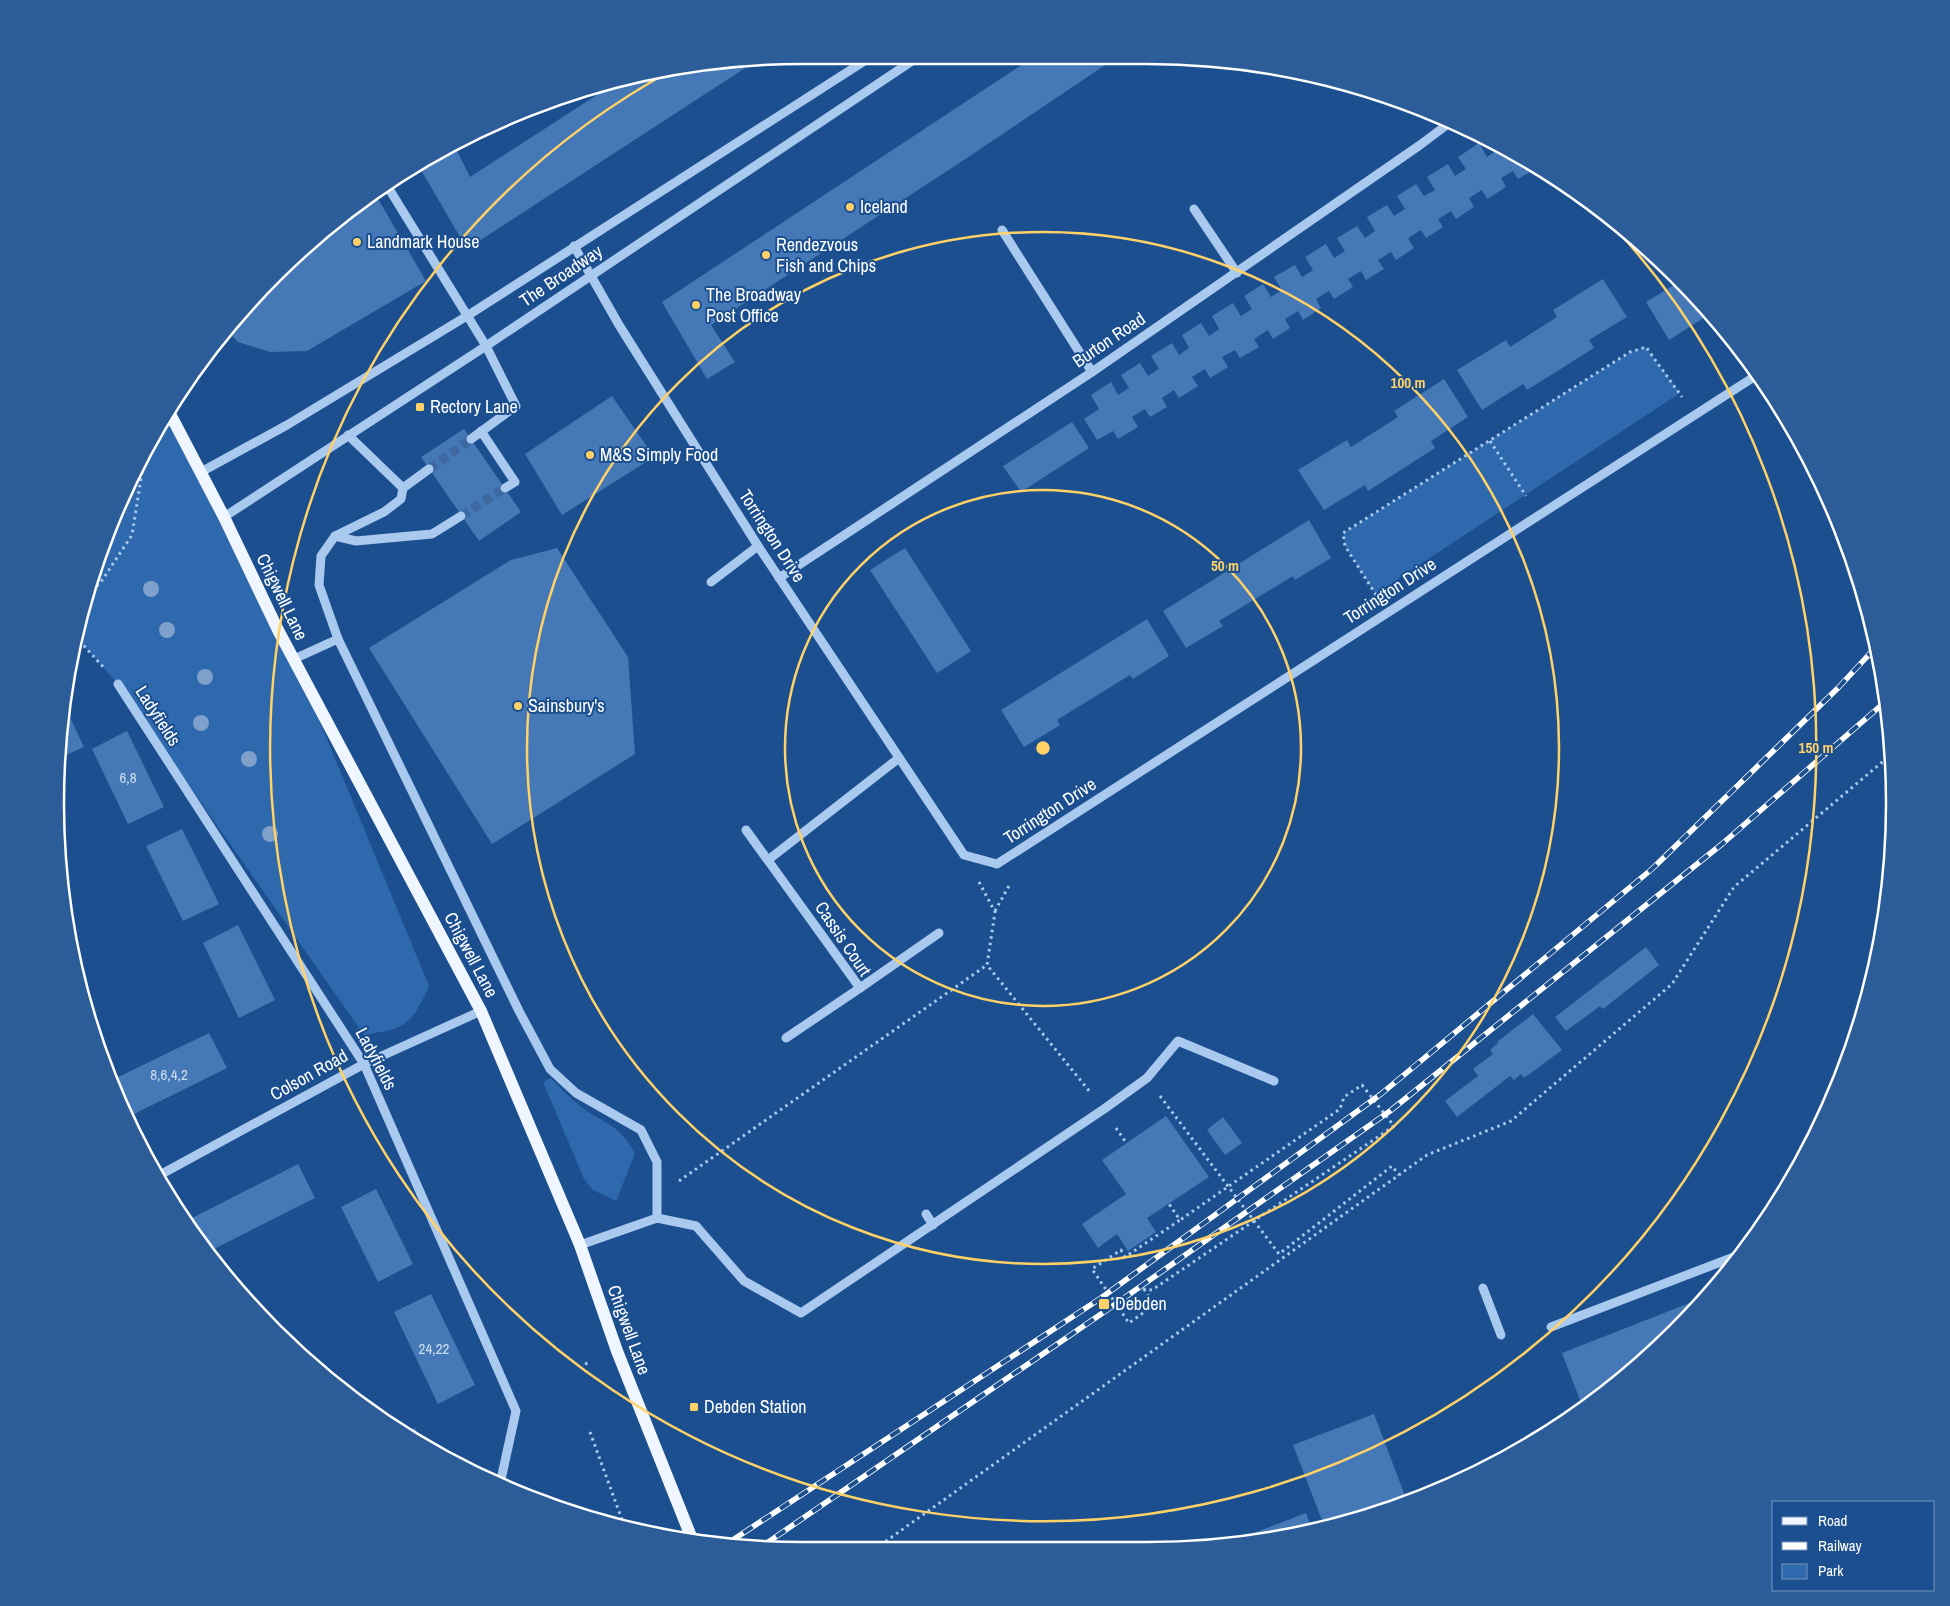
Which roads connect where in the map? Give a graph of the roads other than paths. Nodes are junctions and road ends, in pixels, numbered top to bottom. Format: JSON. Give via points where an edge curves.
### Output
{"nodes":[{"id":1,"x":860,"y":64,"type":"edge"},
{"id":2,"x":907,"y":64,"type":"edge"},
{"id":3,"x":1444,"y":126,"type":"edge"},
{"id":4,"x":390,"y":190,"type":"edge"},
{"id":5,"x":1194,"y":210,"type":"dead end"},
{"id":6,"x":1002,"y":230,"type":"dead end"},
{"id":7,"x":574,"y":246,"type":"junction"},
{"id":8,"x":1237,"y":272,"type":"junction"},
{"id":9,"x":591,"y":274,"type":"junction"},
{"id":10,"x":467,"y":316,"type":"junction"},
{"id":11,"x":486,"y":346,"type":"junction"},
{"id":12,"x":1092,"y":372,"type":"junction"},
{"id":13,"x":1752,"y":378,"type":"edge"},
{"id":14,"x":172,"y":418,"type":"edge"},
{"id":15,"x":481,"y":431,"type":"junction"},
{"id":16,"x":348,"y":435,"type":"junction"},
{"id":17,"x":471,"y":439,"type":"tunnel mouth"},
{"id":18,"x":429,"y":469,"type":"tunnel mouth"},
{"id":19,"x":200,"y":472,"type":"junction"},
{"id":20,"x":402,"y":488,"type":"junction"},
{"id":21,"x":505,"y":488,"type":"dead end"},
{"id":22,"x":461,"y":516,"type":"tunnel mouth"},
{"id":23,"x":224,"y":517,"type":"junction"},
{"id":24,"x":336,"y":536,"type":"junction"},
{"id":25,"x":758,"y":546,"type":"junction"},
{"id":26,"x":779,"y":578,"type":"junction"},
{"id":27,"x":711,"y":582,"type":"dead end"},
{"id":28,"x":338,"y":638,"type":"junction"},
{"id":29,"x":294,"y":659,"type":"junction"},
{"id":30,"x":118,"y":684,"type":"road end"},
{"id":31,"x":899,"y":758,"type":"junction"},
{"id":32,"x":746,"y":830,"type":"dead end"},
{"id":33,"x":768,"y":860,"type":"junction"},
{"id":34,"x":939,"y":933,"type":"dead end"},
{"id":35,"x":860,"y":988,"type":"junction"},
{"id":36,"x":481,"y":1011,"type":"junction"},
{"id":37,"x":786,"y":1038,"type":"dead end"},
{"id":38,"x":364,"y":1064,"type":"junction"},
{"id":39,"x":1274,"y":1081,"type":"dead end"},
{"id":40,"x":163,"y":1173,"type":"edge"},
{"id":41,"x":926,"y":1214,"type":"dead end"},
{"id":42,"x":657,"y":1218,"type":"junction"},
{"id":43,"x":933,"y":1225,"type":"junction"},
{"id":44,"x":580,"y":1245,"type":"junction"},
{"id":45,"x":1728,"y":1259,"type":"edge"},
{"id":46,"x":1484,"y":1288,"type":"dead end"},
{"id":47,"x":1551,"y":1327,"type":"dead end"},
{"id":48,"x":1501,"y":1335,"type":"dead end"},
{"id":49,"x":501,"y":1478,"type":"edge"},
{"id":50,"x":690,"y":1533,"type":"edge"}],
"edges":[{"from":1,"to":7,"type":"street","name":"The Broadway"},
{"from":2,"to":9,"type":"street","name":"The Broadway"},
{"from":3,"to":8,"type":"street","name":"Burton Road"},
{"from":4,"to":10,"type":"street"},
{"from":5,"to":8,"type":"street"},
{"from":6,"to":12,"type":"street"},
{"from":7,"to":9,"type":"street","name":"Torrington Drive"},
{"from":7,"to":10,"type":"street","name":"The Broadway"},
{"from":8,"to":12,"type":"street","name":"Burton Road"},
{"from":9,"to":11,"type":"street","name":"The Broadway"},
{"from":9,"to":25,"type":"street","name":"Torrington Drive","via":[[619,325]]},
{"from":10,"to":11,"type":"street"},
{"from":10,"to":19,"type":"street","name":"The Broadway","via":[[287,425]]},
{"from":11,"to":15,"type":"street","via":[[516,406]]},
{"from":11,"to":16,"type":"street","name":"The Broadway"},
{"from":12,"to":26,"type":"street","name":"Burton Road"},
{"from":13,"to":31,"type":"street","name":"Torrington Drive","via":[[997,864],[964,855]]},
{"from":14,"to":19,"type":"main road","name":"Chigwell Lane"},
{"from":15,"to":17,"type":"street"},
{"from":15,"to":21,"type":"street","via":[[515,482]]},
{"from":16,"to":20,"type":"street"},
{"from":16,"to":23,"type":"street","name":"The Broadway"},
{"from":18,"to":20,"type":"street"},
{"from":19,"to":23,"type":"main road","name":"Chigwell Lane"},
{"from":20,"to":24,"type":"street","via":[[402,499],[384,512]]},
{"from":22,"to":24,"type":"street","via":[[432,534],[356,541]]},
{"from":23,"to":29,"type":"main road","name":"Chigwell Lane"},
{"from":24,"to":28,"type":"street","via":[[321,556],[319,585]]},
{"from":25,"to":26,"type":"street","name":"Torrington Drive"},
{"from":25,"to":27,"type":"street"},
{"from":26,"to":31,"type":"street","name":"Torrington Drive"},
{"from":28,"to":29,"type":"street"},
{"from":28,"to":42,"type":"street","via":[[514,1002],[550,1069],[576,1093],[641,1130],[657,1162]]},
{"from":29,"to":36,"type":"main road","name":"Chigwell Lane"},
{"from":30,"to":38,"type":"street","name":"Ladyfields"},
{"from":31,"to":33,"type":"street"},
{"from":32,"to":33,"type":"street","name":"Cassis Court"},
{"from":33,"to":35,"type":"street","name":"Cassis Court"},
{"from":34,"to":35,"type":"street"},
{"from":35,"to":37,"type":"street","name":"Cassis Court"},
{"from":36,"to":38,"type":"street","name":"Colson Road"},
{"from":36,"to":44,"type":"main road","name":"Chigwell Lane"},
{"from":38,"to":40,"type":"street","name":"Colson Road"},
{"from":38,"to":49,"type":"street","name":"Ladyfields","via":[[516,1411]]},
{"from":39,"to":43,"type":"street","via":[[1178,1041],[1147,1078]]},
{"from":41,"to":43,"type":"street"},
{"from":42,"to":43,"type":"street","via":[[696,1226],[744,1281],[801,1313]]},
{"from":42,"to":44,"type":"street"},
{"from":44,"to":50,"type":"main road","name":"Chigwell Lane","via":[[617,1351]]},
{"from":45,"to":47,"type":"street"},
{"from":46,"to":48,"type":"street"}]}
